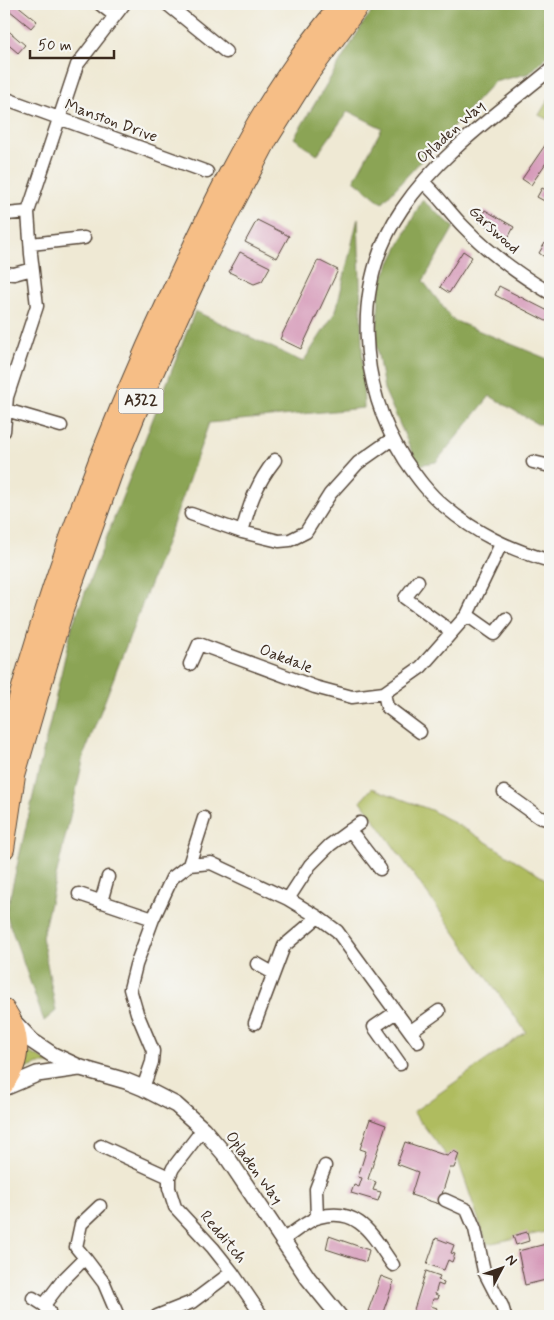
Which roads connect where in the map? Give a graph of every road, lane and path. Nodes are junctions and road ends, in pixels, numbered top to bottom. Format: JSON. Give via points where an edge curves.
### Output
{"nodes":[{"id":1,"x":100,"y":4,"type":"edge"},
{"id":2,"x":124,"y":4,"type":"edge"},
{"id":3,"x":167,"y":4,"type":"edge"},
{"id":4,"x":340,"y":4,"type":"edge"},
{"id":5,"x":360,"y":4,"type":"edge"},
{"id":6,"x":114,"y":15,"type":"junction"},
{"id":7,"x":226,"y":52,"type":"dead end"},
{"id":8,"x":550,"y":70,"type":"edge"},
{"id":9,"x":4,"y":98,"type":"edge"},
{"id":10,"x":58,"y":119,"type":"junction"},
{"id":11,"x":207,"y":172,"type":"dead end"},
{"id":12,"x":423,"y":182,"type":"junction"},
{"id":13,"x":28,"y":212,"type":"junction"},
{"id":14,"x":7,"y":214,"type":"dead end"},
{"id":15,"x":84,"y":238,"type":"dead end"},
{"id":16,"x":31,"y":244,"type":"junction"},
{"id":17,"x":32,"y":269,"type":"junction"},
{"id":18,"x":4,"y":274,"type":"edge"},
{"id":19,"x":550,"y":293,"type":"edge"},
{"id":20,"x":5,"y":397,"type":"edge"},
{"id":21,"x":6,"y":410,"type":"junction"},
{"id":22,"x":61,"y":426,"type":"dead end"},
{"id":23,"x":4,"y":431,"type":"edge"},
{"id":24,"x":392,"y":439,"type":"junction"},
{"id":25,"x":274,"y":460,"type":"dead end"},
{"id":26,"x":533,"y":462,"type":"dead end"},
{"id":27,"x":550,"y":466,"type":"edge"},
{"id":28,"x":191,"y":514,"type":"dead end"},
{"id":29,"x":242,"y":532,"type":"junction"},
{"id":30,"x":501,"y":544,"type":"junction"},
{"id":31,"x":550,"y":561,"type":"edge"},
{"id":32,"x":418,"y":581,"type":"dead end"},
{"id":33,"x":466,"y":615,"type":"junction"},
{"id":34,"x":506,"y":619,"type":"dead end"},
{"id":35,"x":452,"y":632,"type":"junction"},
{"id":36,"x":190,"y":664,"type":"dead end"},
{"id":37,"x":384,"y":693,"type":"junction"},
{"id":38,"x":420,"y":732,"type":"dead end"},
{"id":39,"x":4,"y":757,"type":"edge"},
{"id":40,"x":504,"y":792,"type":"dead end"},
{"id":41,"x":204,"y":818,"type":"dead end"},
{"id":42,"x":550,"y":820,"type":"edge"},
{"id":43,"x":4,"y":849,"type":"edge"},
{"id":44,"x":189,"y":865,"type":"junction"},
{"id":45,"x":380,"y":869,"type":"dead end"},
{"id":46,"x":108,"y":877,"type":"dead end"},
{"id":47,"x":79,"y":894,"type":"dead end"},
{"id":48,"x":288,"y":899,"type":"junction"},
{"id":49,"x":101,"y":902,"type":"junction"},
{"id":50,"x":318,"y":917,"type":"junction"},
{"id":51,"x":153,"y":919,"type":"junction"},
{"id":52,"x":256,"y":964,"type":"dead end"},
{"id":53,"x":273,"y":974,"type":"junction"},
{"id":54,"x":6,"y":1010,"type":"edge"},
{"id":55,"x":439,"y":1011,"type":"dead end"},
{"id":56,"x":396,"y":1012,"type":"junction"},
{"id":57,"x":254,"y":1023,"type":"dead end"},
{"id":58,"x":400,"y":1064,"type":"dead end"},
{"id":59,"x":81,"y":1068,"type":"junction"},
{"id":60,"x":4,"y":1084,"type":"edge"},
{"id":61,"x":4,"y":1088,"type":"edge"},
{"id":62,"x":144,"y":1088,"type":"junction"},
{"id":63,"x":203,"y":1129,"type":"junction"},
{"id":64,"x":101,"y":1146,"type":"dead end"},
{"id":65,"x":325,"y":1166,"type":"dead end"},
{"id":66,"x":169,"y":1177,"type":"junction"},
{"id":67,"x":445,"y":1200,"type":"dead end"},
{"id":68,"x":100,"y":1206,"type":"dead end"},
{"id":69,"x":317,"y":1218,"type":"junction"},
{"id":70,"x":282,"y":1240,"type":"junction"},
{"id":71,"x":85,"y":1258,"type":"junction"},
{"id":72,"x":393,"y":1265,"type":"dead end"},
{"id":73,"x":232,"y":1272,"type":"junction"},
{"id":74,"x":32,"y":1298,"type":"dead end"},
{"id":75,"x":118,"y":1316,"type":"edge"},
{"id":76,"x":157,"y":1316,"type":"edge"},
{"id":77,"x":262,"y":1316,"type":"edge"},
{"id":78,"x":340,"y":1316,"type":"edge"},
{"id":79,"x":505,"y":1316,"type":"edge"}],
"edges":[{"from":1,"to":6,"type":"street"},
{"from":2,"to":6,"type":"street"},
{"from":3,"to":7,"type":"street"},
{"from":4,"to":39,"type":"highway","number":"A322","via":[[292,67],[256,126],[210,212],[150,339],[99,458],[76,522],[30,661]]},
{"from":5,"to":43,"type":"highway","number":"A322","via":[[303,81],[267,140],[178,317],[140,404],[85,545],[48,659],[16,775]]},
{"from":6,"to":10,"type":"street","via":[[77,65]]},
{"from":8,"to":12,"type":"street","name":"Opladen Way","via":[[448,154]]},
{"from":9,"to":10,"type":"street","name":"Manston Drive"},
{"from":10,"to":11,"type":"street","name":"Manston Drive"},
{"from":10,"to":13,"type":"street"},
{"from":12,"to":19,"type":"street","name":"Garswood","via":[[501,262]]},
{"from":12,"to":24,"type":"street","name":"Opladen Way","via":[[400,211],[374,270],[369,292],[368,355],[373,386]]},
{"from":13,"to":14,"type":"street"},
{"from":13,"to":16,"type":"street"},
{"from":15,"to":16,"type":"street"},
{"from":16,"to":17,"type":"street"},
{"from":17,"to":18,"type":"street"},
{"from":17,"to":20,"type":"street","via":[[37,306]]},
{"from":20,"to":21,"type":"street"},
{"from":21,"to":22,"type":"street"},
{"from":21,"to":23,"type":"street"},
{"from":24,"to":29,"type":"street","via":[[358,463],[330,494],[306,532],[290,540],[279,541]]},
{"from":24,"to":30,"type":"street","name":"Opladen Way","via":[[416,476],[442,505]]},
{"from":25,"to":29,"type":"street","via":[[250,502]]},
{"from":26,"to":27,"type":"street"},
{"from":28,"to":29,"type":"street"},
{"from":30,"to":31,"type":"street","name":"Opladen Way"},
{"from":30,"to":33,"type":"street","name":"Oakdale"},
{"from":32,"to":35,"type":"street","via":[[405,598]]},
{"from":33,"to":34,"type":"street","via":[[494,634]]},
{"from":33,"to":35,"type":"street","name":"Oakdale"},
{"from":35,"to":37,"type":"street","name":"Oakdale","via":[[421,667]]},
{"from":36,"to":37,"type":"street","name":"Oakdale","via":[[199,644],[352,698]]},
{"from":37,"to":38,"type":"street","via":[[387,708]]},
{"from":40,"to":42,"type":"street","via":[[539,817]]},
{"from":41,"to":44,"type":"street"},
{"from":44,"to":48,"type":"street","via":[[210,863]]},
{"from":44,"to":51,"type":"street","via":[[172,878]]},
{"from":45,"to":48,"type":"street","via":[[355,826],[310,864]]},
{"from":46,"to":49,"type":"street"},
{"from":47,"to":49,"type":"street"},
{"from":48,"to":50,"type":"street"},
{"from":49,"to":51,"type":"street"},
{"from":50,"to":53,"type":"street","via":[[284,946]]},
{"from":50,"to":56,"type":"street","via":[[337,931]]},
{"from":51,"to":62,"type":"street","via":[[130,990],[152,1051]]},
{"from":52,"to":53,"type":"street"},
{"from":53,"to":57,"type":"street"},
{"from":54,"to":59,"type":"street","name":"Opladen Way","via":[[42,1048]]},
{"from":54,"to":60,"type":"highway","via":[[17,1040],[14,1066]]},
{"from":55,"to":56,"type":"street","via":[[414,1037]]},
{"from":56,"to":58,"type":"street","via":[[374,1028]]},
{"from":59,"to":61,"type":"street","name":"Opladen Way","via":[[36,1074]]},
{"from":59,"to":62,"type":"street","name":"Opladen Way"},
{"from":62,"to":63,"type":"street","name":"Opladen Way","via":[[176,1105]]},
{"from":63,"to":66,"type":"street"},
{"from":63,"to":70,"type":"street","name":"Opladen Way","via":[[227,1156]]},
{"from":64,"to":66,"type":"street"},
{"from":65,"to":69,"type":"street","via":[[316,1189]]},
{"from":66,"to":73,"type":"street","name":"Redditch","via":[[175,1207]]},
{"from":67,"to":79,"type":"street","via":[[466,1210],[475,1229],[484,1271]]},
{"from":68,"to":71,"type":"street","via":[[81,1224],[76,1247]]},
{"from":69,"to":70,"type":"street"},
{"from":69,"to":72,"type":"street","via":[[344,1215],[366,1226]]},
{"from":70,"to":78,"type":"street","name":"Opladen Way"},
{"from":71,"to":74,"type":"street","via":[[63,1280],[47,1308]]},
{"from":71,"to":75,"type":"street","via":[[104,1283]]},
{"from":73,"to":76,"type":"street","via":[[192,1302]]},
{"from":73,"to":77,"type":"street","name":"Redditch"}]}
